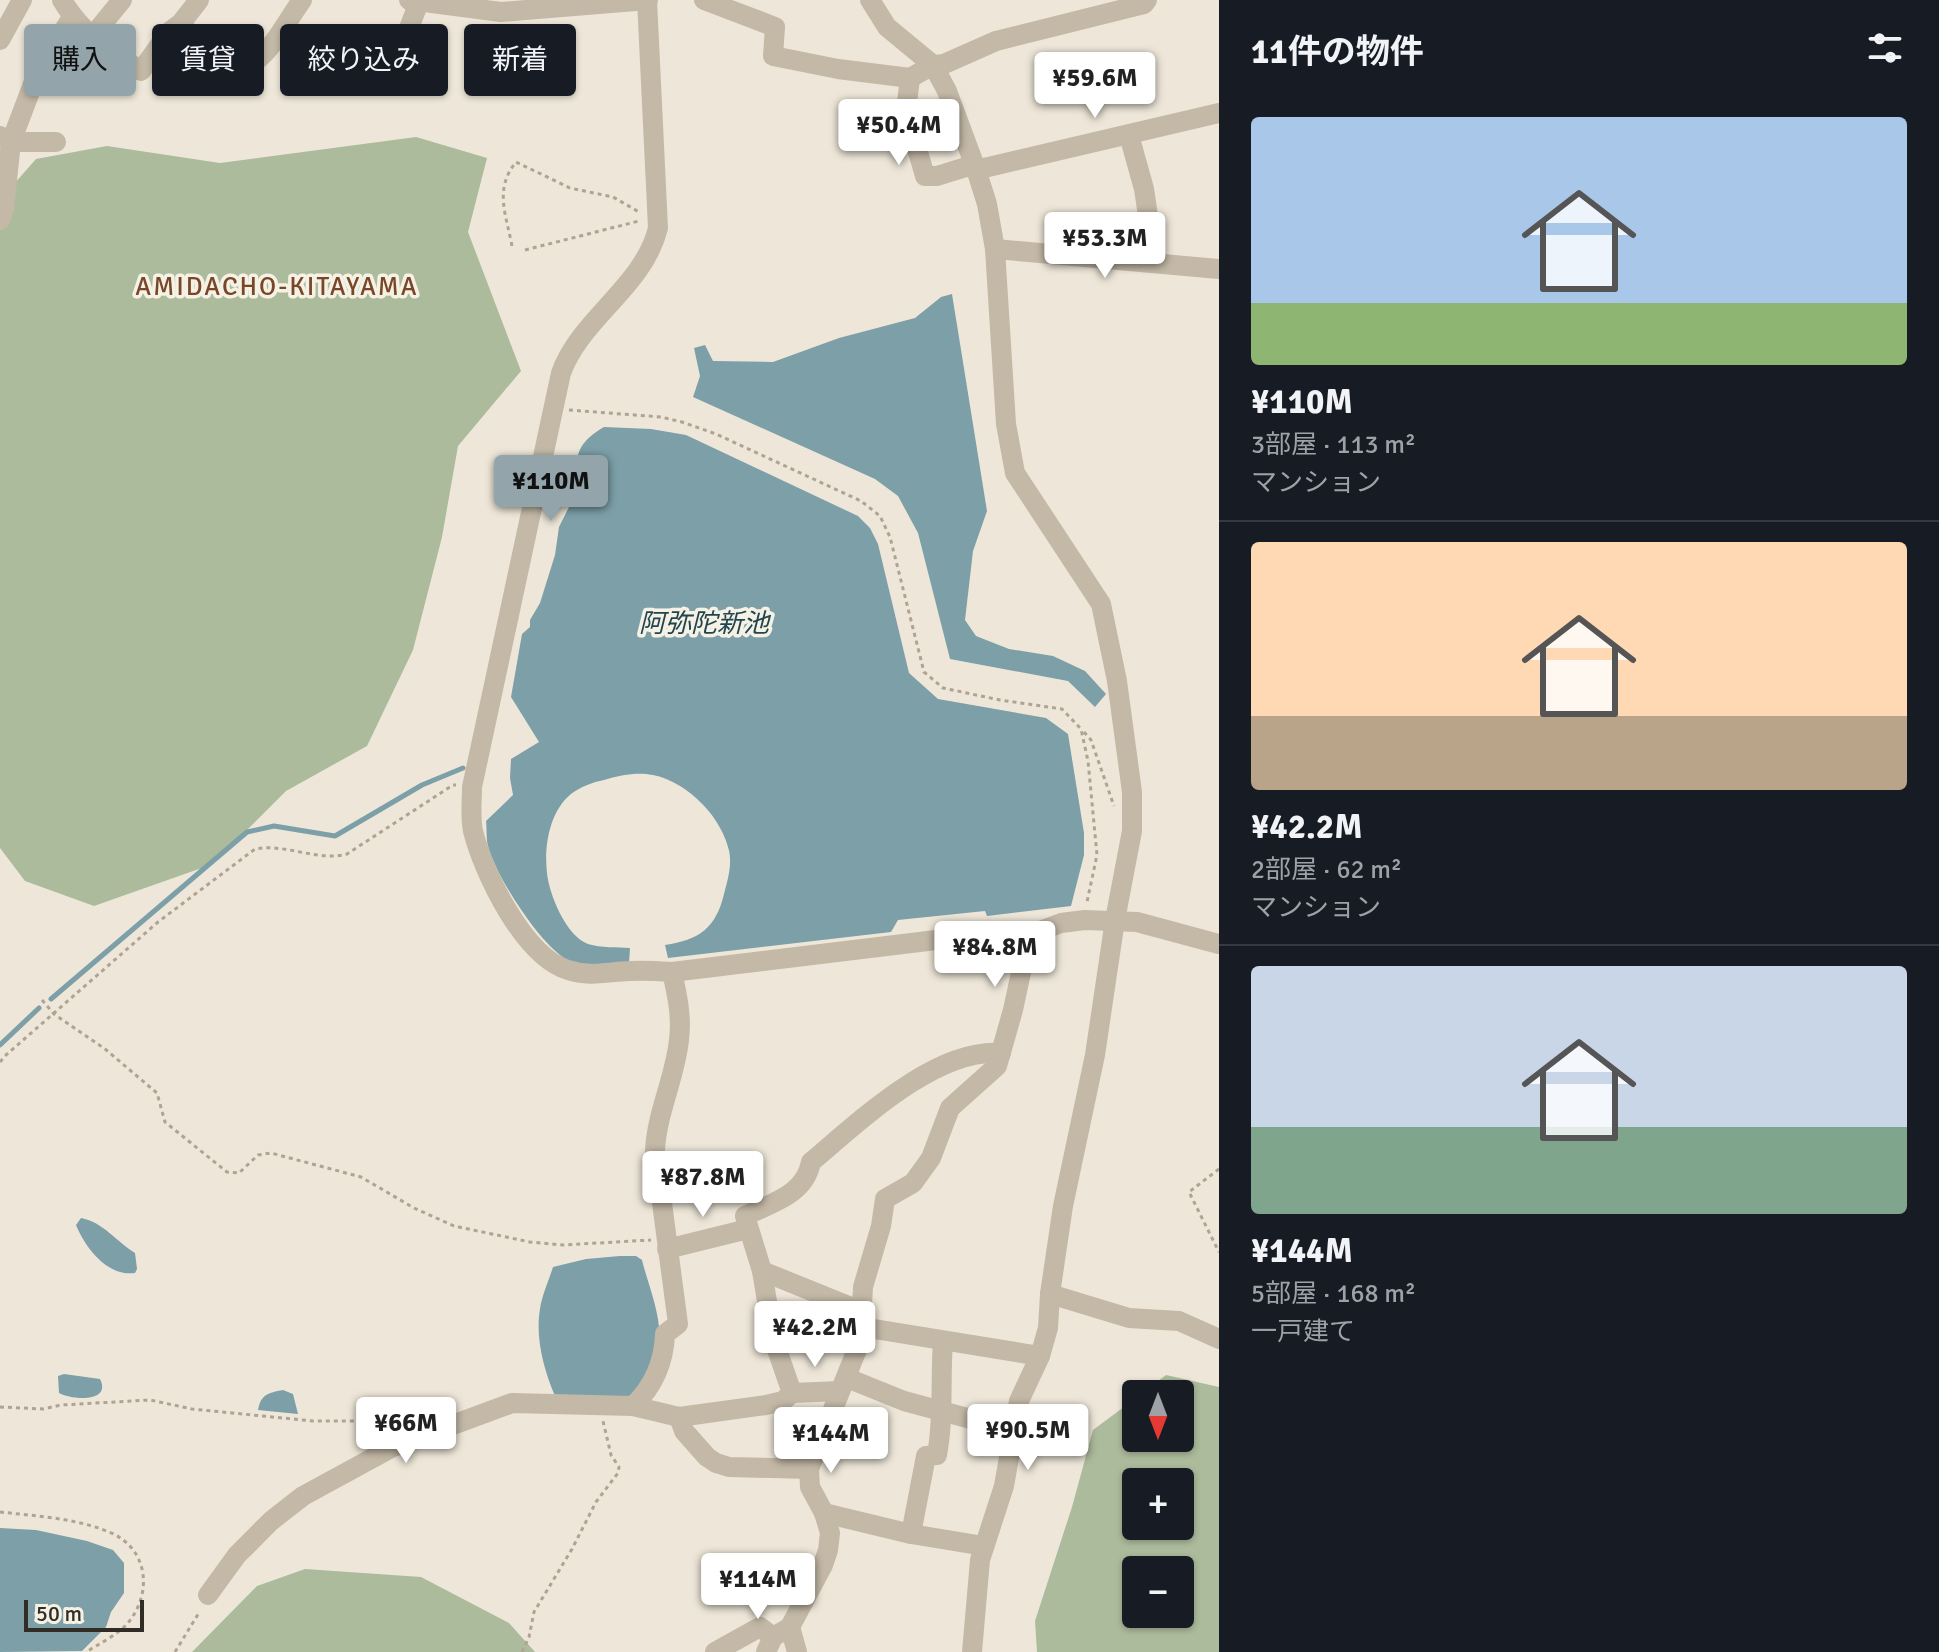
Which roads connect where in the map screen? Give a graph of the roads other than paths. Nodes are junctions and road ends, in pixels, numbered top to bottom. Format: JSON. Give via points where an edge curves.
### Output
{"nodes":[{"id":1,"x":22,"y":0,"type":"edge"},
{"id":2,"x":122,"y":0,"type":"edge"},
{"id":3,"x":199,"y":0,"type":"edge"},
{"id":4,"x":302,"y":0,"type":"edge"},
{"id":5,"x":648,"y":0,"type":"edge"},
{"id":6,"x":704,"y":0,"type":"edge"},
{"id":7,"x":870,"y":0,"type":"edge"},
{"id":8,"x":1147,"y":0,"type":"edge"},
{"id":9,"x":414,"y":1,"type":"edge"},
{"id":10,"x":484,"y":5,"type":"edge"},
{"id":11,"x":181,"y":23,"type":"junction"},
{"id":12,"x":102,"y":24,"type":"edge"},
{"id":13,"x":408,"y":24,"type":"edge"},
{"id":14,"x":0,"y":40,"type":"edge"},
{"id":15,"x":933,"y":65,"type":"junction"},
{"id":16,"x":136,"y":68,"type":"edge"},
{"id":17,"x":910,"y":78,"type":"junction"},
{"id":18,"x":26,"y":96,"type":"edge"},
{"id":19,"x":1219,"y":113,"type":"edge"},
{"id":20,"x":1129,"y":135,"type":"junction"},
{"id":21,"x":5,"y":139,"type":"edge"},
{"id":22,"x":56,"y":142,"type":"dead end"},
{"id":23,"x":976,"y":169,"type":"junction"},
{"id":24,"x":0,"y":220,"type":"edge"},
{"id":25,"x":1151,"y":236,"type":"dead end"},
{"id":26,"x":995,"y":249,"type":"junction"},
{"id":27,"x":1219,"y":269,"type":"edge"},
{"id":28,"x":1115,"y":920,"type":"junction"},
{"id":29,"x":1029,"y":935,"type":"junction"},
{"id":30,"x":1219,"y":944,"type":"edge"},
{"id":31,"x":672,"y":972,"type":"junction"},
{"id":32,"x":1001,"y":1053,"type":"junction"},
{"id":33,"x":748,"y":1229,"type":"junction"},
{"id":34,"x":667,"y":1249,"type":"junction"},
{"id":35,"x":762,"y":1271,"type":"junction"},
{"id":36,"x":1050,"y":1294,"type":"junction"},
{"id":37,"x":861,"y":1319,"type":"junction"},
{"id":38,"x":1219,"y":1339,"type":"edge"},
{"id":39,"x":943,"y":1342,"type":"junction"},
{"id":40,"x":1040,"y":1356,"type":"junction"},
{"id":41,"x":844,"y":1385,"type":"junction"},
{"id":42,"x":792,"y":1393,"type":"junction"},
{"id":43,"x":633,"y":1406,"type":"junction"},
{"id":44,"x":943,"y":1412,"type":"junction"},
{"id":45,"x":679,"y":1417,"type":"junction"},
{"id":46,"x":1012,"y":1430,"type":"junction"},
{"id":47,"x":809,"y":1469,"type":"junction"},
{"id":48,"x":824,"y":1513,"type":"junction"},
{"id":49,"x":911,"y":1534,"type":"junction"},
{"id":50,"x":984,"y":1546,"type":"junction"},
{"id":51,"x":208,"y":1595,"type":"road end"},
{"id":52,"x":776,"y":1639,"type":"edge"},
{"id":53,"x":715,"y":1652,"type":"edge"},
{"id":54,"x":797,"y":1652,"type":"edge"},
{"id":55,"x":972,"y":1652,"type":"edge"}],
"edges":[{"from":1,"to":14,"type":"street"},
{"from":2,"to":12,"type":"street"},
{"from":3,"to":11,"type":"street"},
{"from":4,"to":11,"type":"street","via":[[247,69],[231,69],[210,58]]},
{"from":5,"to":10,"type":"street","via":[[516,11]]},
{"from":5,"to":31,"type":"street","via":[[658,228],[644,260],[577,341],[561,373],[472,787],[472,826],[482,864],[539,953],[565,970],[592,976]]},
{"from":6,"to":17,"type":"street","via":[[775,27],[773,56]]},
{"from":7,"to":15,"type":"street","via":[[887,27]]},
{"from":8,"to":15,"type":"street","via":[[996,41]]},
{"from":9,"to":10,"type":"street"},
{"from":9,"to":13,"type":"street"},
{"from":11,"to":16,"type":"street","via":[[141,71]]},
{"from":15,"to":17,"type":"street"},
{"from":15,"to":23,"type":"street"},
{"from":17,"to":23,"type":"street","via":[[906,111],[923,175]]},
{"from":18,"to":21,"type":"street"},
{"from":19,"to":20,"type":"street"},
{"from":20,"to":23,"type":"street"},
{"from":20,"to":25,"type":"street"},
{"from":21,"to":22,"type":"street"},
{"from":21,"to":24,"type":"street"},
{"from":23,"to":26,"type":"street"},
{"from":26,"to":27,"type":"street"},
{"from":26,"to":28,"type":"street","via":[[1006,424],[1015,473],[1101,604],[1117,681],[1133,819]]},
{"from":28,"to":29,"type":"street","via":[[1061,923]]},
{"from":28,"to":30,"type":"street"},
{"from":28,"to":36,"type":"street"},
{"from":29,"to":31,"type":"street","via":[[969,936]]},
{"from":29,"to":32,"type":"street"},
{"from":31,"to":34,"type":"street","via":[[680,1008],[679,1040],[655,1150]]},
{"from":32,"to":33,"type":"street","via":[[984,1052],[939,1066],[895,1092],[811,1162],[808,1176],[789,1196],[745,1216]]},
{"from":32,"to":37,"type":"street","via":[[997,1066],[950,1108],[931,1158],[913,1183],[885,1199],[863,1287]]},
{"from":33,"to":34,"type":"street"},
{"from":33,"to":35,"type":"street"},
{"from":34,"to":43,"type":"street","via":[[678,1324],[665,1334],[657,1374]]},
{"from":35,"to":37,"type":"street"},
{"from":35,"to":42,"type":"street","via":[[773,1338]]},
{"from":36,"to":38,"type":"street","via":[[1129,1318],[1179,1321]]},
{"from":36,"to":40,"type":"street"},
{"from":37,"to":39,"type":"street"},
{"from":37,"to":41,"type":"street","via":[[860,1342]]},
{"from":39,"to":40,"type":"street"},
{"from":39,"to":44,"type":"street"},
{"from":40,"to":46,"type":"street"},
{"from":41,"to":42,"type":"street"},
{"from":41,"to":44,"type":"street"},
{"from":41,"to":47,"type":"street"},
{"from":42,"to":45,"type":"street","via":[[766,1405]]},
{"from":43,"to":45,"type":"street"},
{"from":43,"to":51,"type":"street","via":[[512,1403],[393,1447],[303,1496],[271,1521]]},
{"from":44,"to":46,"type":"street"},
{"from":44,"to":49,"type":"street","via":[[937,1455],[926,1456]]},
{"from":45,"to":47,"type":"street","via":[[684,1431],[716,1463]]},
{"from":46,"to":50,"type":"street","via":[[1004,1486]]},
{"from":47,"to":48,"type":"street","via":[[810,1487]]},
{"from":48,"to":49,"type":"street"},
{"from":48,"to":52,"type":"street","via":[[828,1550]]},
{"from":49,"to":50,"type":"street"},
{"from":50,"to":55,"type":"street"},
{"from":52,"to":53,"type":"street","via":[[760,1627]]},
{"from":52,"to":54,"type":"street"}]}
